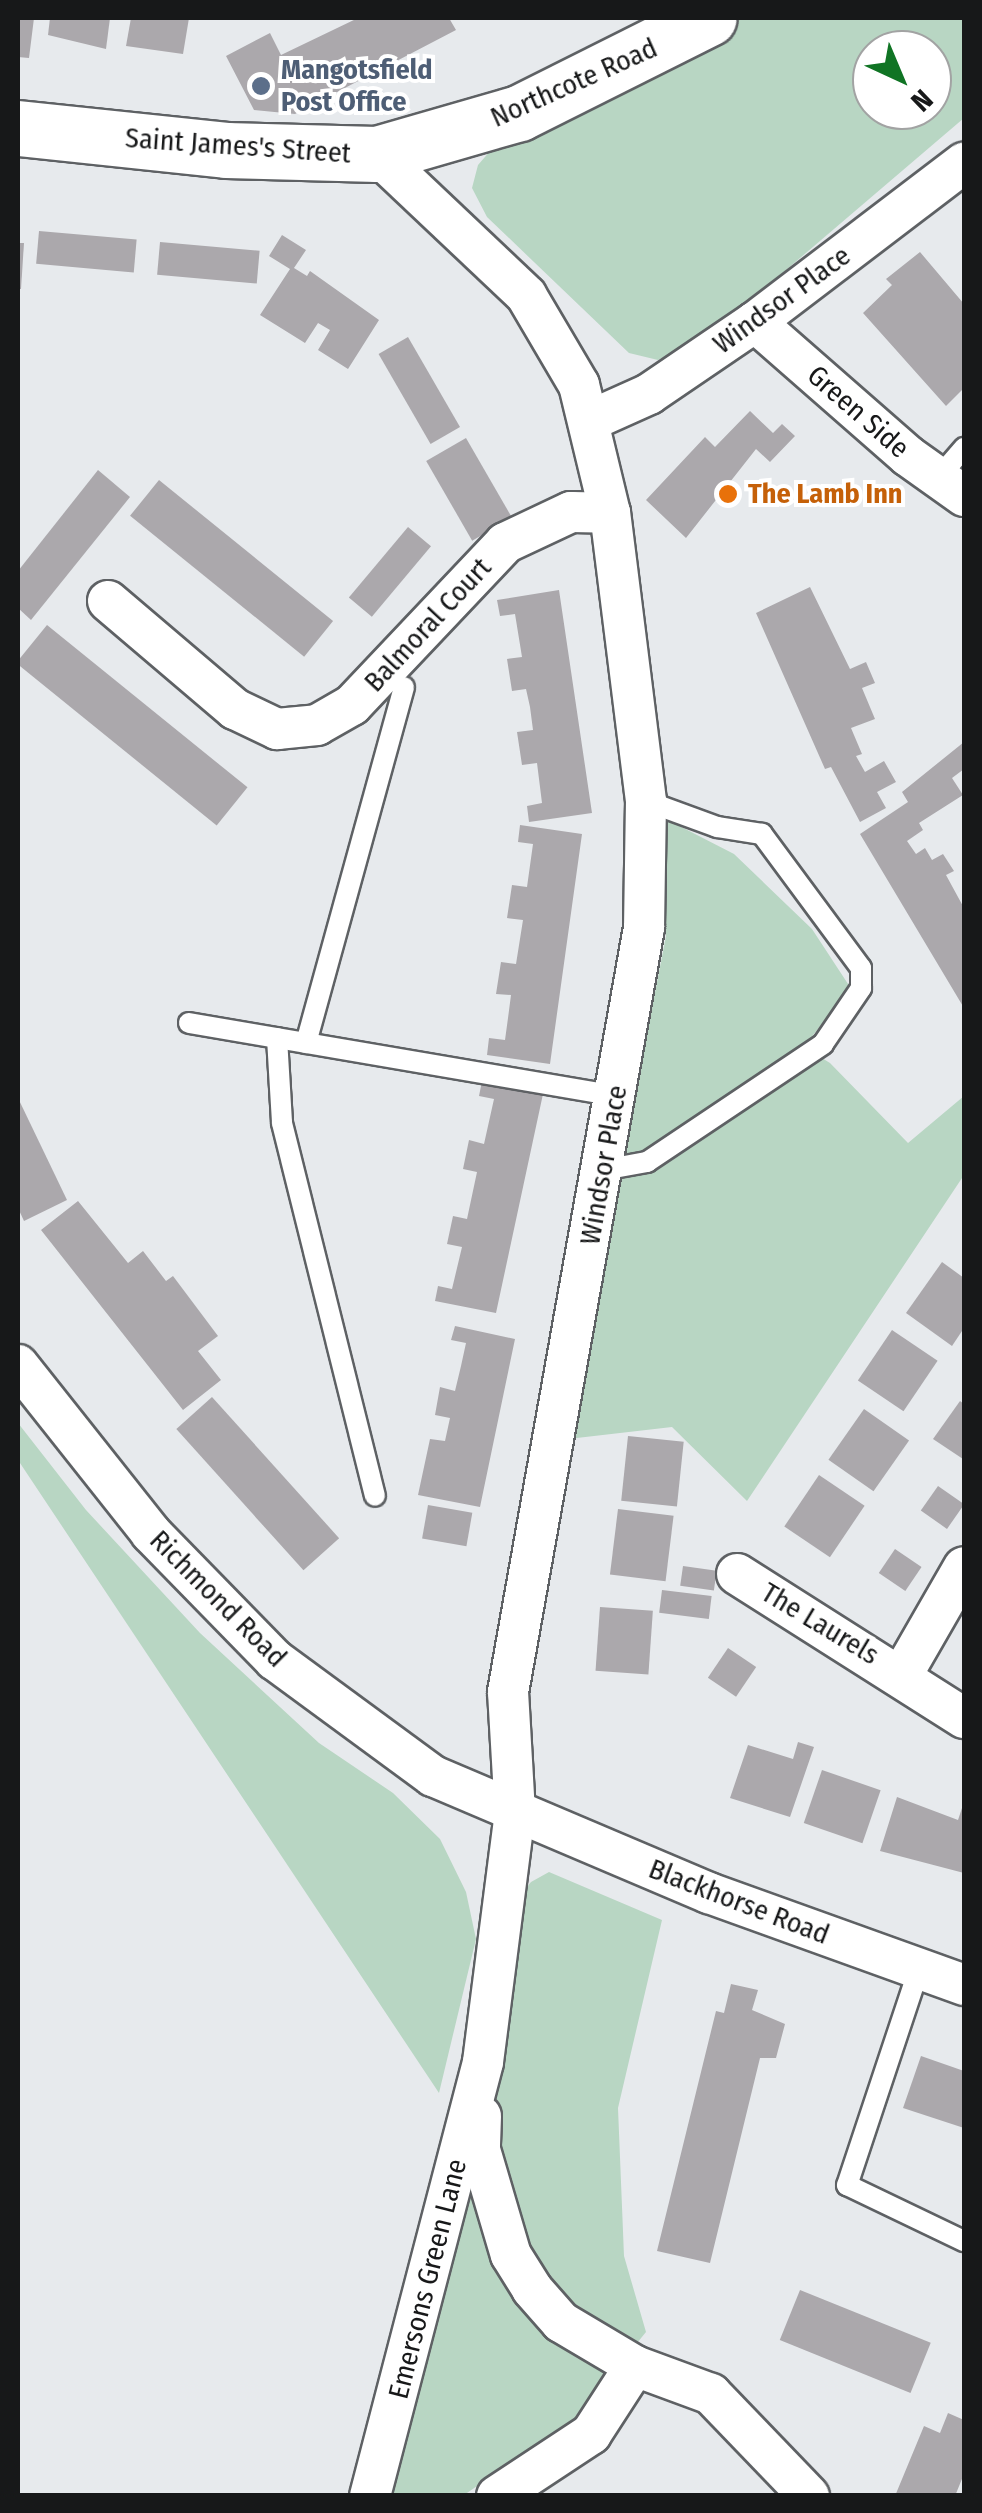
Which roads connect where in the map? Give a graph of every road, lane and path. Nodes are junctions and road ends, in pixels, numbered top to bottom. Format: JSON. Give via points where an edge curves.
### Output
{"nodes":[{"id":1,"x":709,"y":18,"type":"edge"},
{"id":2,"x":18,"y":128,"type":"edge"},
{"id":3,"x":377,"y":154,"type":"junction"},
{"id":4,"x":964,"y":163,"type":"edge"},
{"id":5,"x":754,"y":322,"type":"junction"},
{"id":6,"x":589,"y":421,"type":"junction"},
{"id":7,"x":956,"y":474,"type":"edge"},
{"id":8,"x":610,"y":513,"type":"junction"},
{"id":9,"x":108,"y":601,"type":"dead end"},
{"id":10,"x":404,"y":687,"type":"dead end"},
{"id":11,"x":646,"y":801,"type":"junction"},
{"id":12,"x":190,"y":1024,"type":"dead end"},
{"id":13,"x":277,"y":1038,"type":"junction"},
{"id":14,"x":306,"y":1043,"type":"junction"},
{"id":15,"x":616,"y":1096,"type":"junction"},
{"id":16,"x":603,"y":1170,"type":"junction"},
{"id":17,"x":18,"y":1365,"type":"edge"},
{"id":18,"x":375,"y":1496,"type":"dead end"},
{"id":19,"x":964,"y":1567,"type":"edge"},
{"id":20,"x":737,"y":1574,"type":"dead end"},
{"id":21,"x":903,"y":1673,"type":"junction"},
{"id":22,"x":964,"y":1718,"type":"edge"},
{"id":23,"x":515,"y":1813,"type":"junction"},
{"id":24,"x":919,"y":1969,"type":"junction"},
{"id":25,"x":964,"y":1985,"type":"edge"},
{"id":26,"x":482,"y":2062,"type":"junction"},
{"id":27,"x":964,"y":2242,"type":"edge"},
{"id":28,"x":635,"y":2366,"type":"junction"},
{"id":29,"x":518,"y":2490,"type":"edge"},
{"id":30,"x":370,"y":2496,"type":"edge"},
{"id":31,"x":809,"y":2496,"type":"edge"}],
"edges":[{"from":1,"to":3,"type":"street","name":"Northcote Road","via":[[519,113]]},
{"from":2,"to":3,"type":"street","name":"Saint James's Street","via":[[243,151]]},
{"from":3,"to":6,"type":"street","name":"Saint James's Street","via":[[526,296],[558,341]]},
{"from":4,"to":5,"type":"street","name":"Windsor Place"},
{"from":5,"to":6,"type":"street","name":"Windsor Place","via":[[649,394]]},
{"from":5,"to":7,"type":"street","name":"Green Side"},
{"from":6,"to":8,"type":"street","name":"Saint James's Street"},
{"from":8,"to":9,"type":"street","name":"Balmoral Court","via":[[570,512],[505,543],[352,705],[317,725],[278,729],[235,709]]},
{"from":8,"to":11,"type":"street","name":"Windsor Place"},
{"from":10,"to":14,"type":"lane"},
{"from":11,"to":15,"type":"street","name":"Windsor Place","via":[[644,928]]},
{"from":11,"to":16,"type":"lane","via":[[718,828],[762,834],[860,968],[861,988],[823,1044],[647,1162]]},
{"from":12,"to":13,"type":"lane"},
{"from":13,"to":14,"type":"lane"},
{"from":13,"to":18,"type":"lane","via":[[282,1122]]},
{"from":14,"to":15,"type":"lane"},
{"from":15,"to":16,"type":"street","name":"Windsor Place"},
{"from":16,"to":23,"type":"street","name":"Windsor Place","via":[[508,1692]]},
{"from":17,"to":23,"type":"street","name":"Richmond Road","via":[[151,1533],[275,1660],[434,1776]]},
{"from":19,"to":21,"type":"street","name":"The Laurels"},
{"from":20,"to":21,"type":"street","name":"The Laurels"},
{"from":21,"to":22,"type":"street","name":"The Laurels"},
{"from":23,"to":24,"type":"street","name":"Blackhorse Road"},
{"from":23,"to":26,"type":"street","name":"Emersons Green Lane"},
{"from":24,"to":25,"type":"street","name":"Blackhorse Road"},
{"from":24,"to":27,"type":"lane","via":[[847,2185]]},
{"from":26,"to":28,"type":"street","name":"Emersons Green Lane","via":[[480,2150],[512,2255],[561,2322]]},
{"from":26,"to":30,"type":"street","name":"Emersons Green Lane"},
{"from":28,"to":29,"type":"street","via":[[591,2434]]},
{"from":28,"to":31,"type":"street","name":"Emersons Green Lane","via":[[712,2394]]}]}
